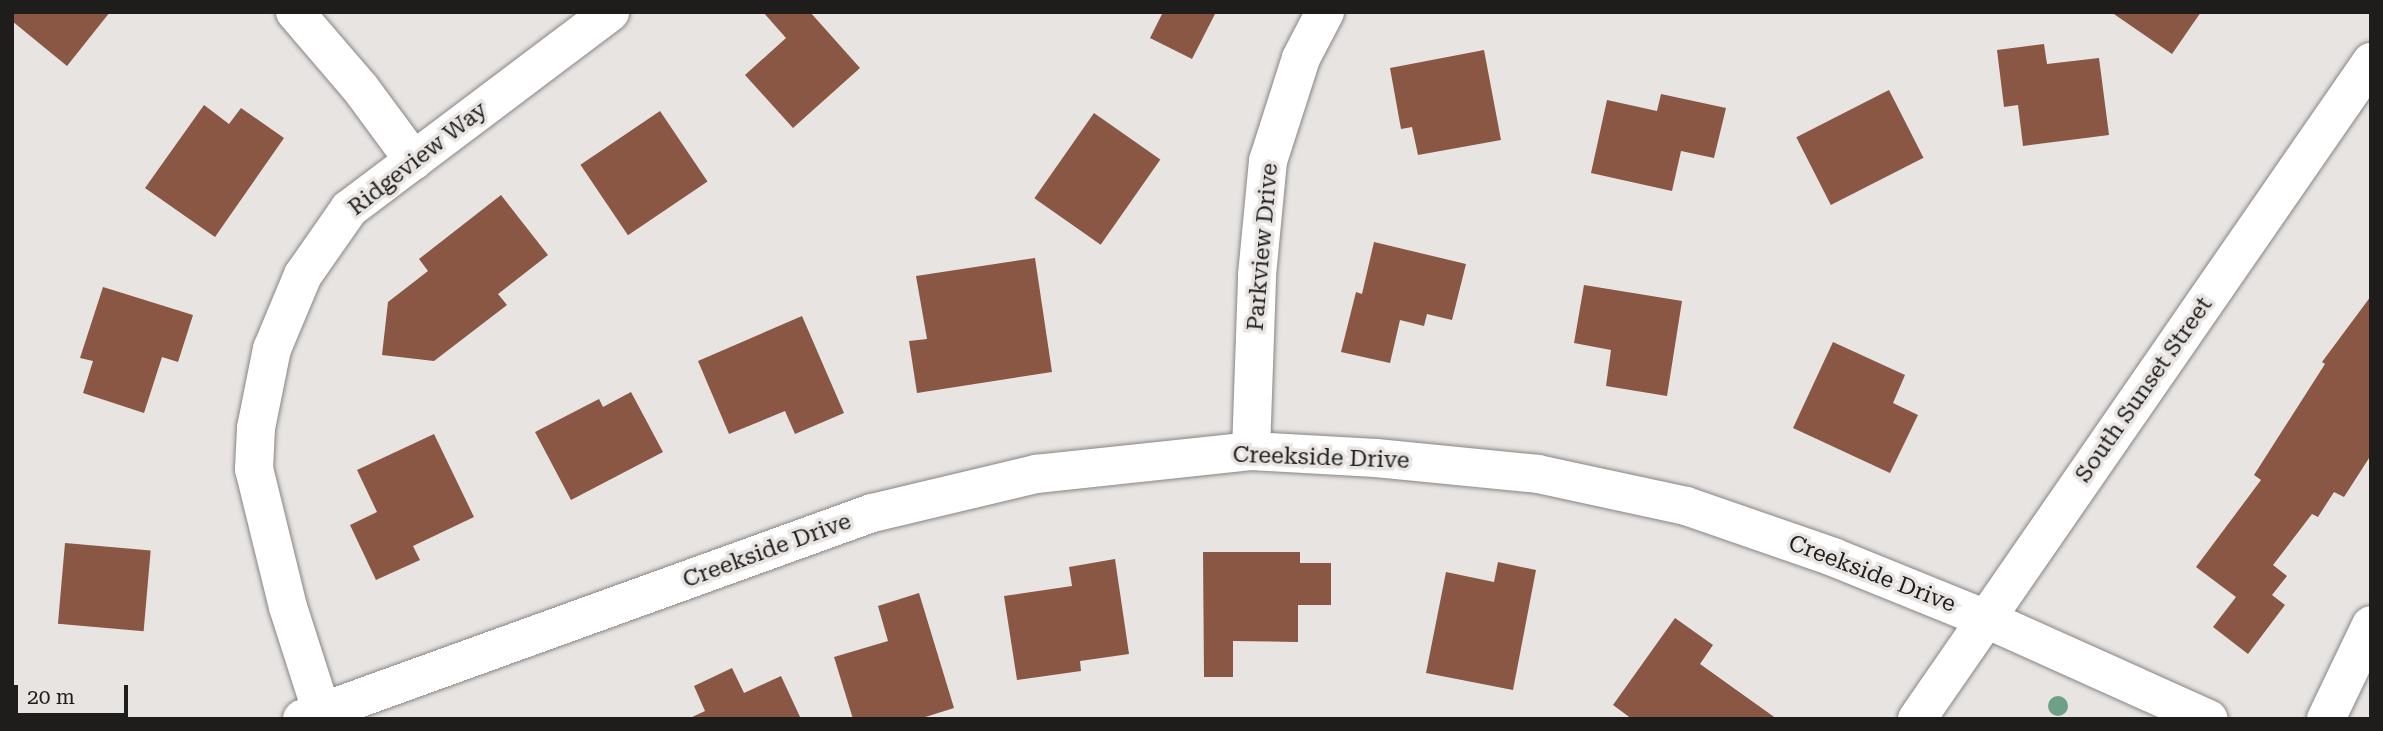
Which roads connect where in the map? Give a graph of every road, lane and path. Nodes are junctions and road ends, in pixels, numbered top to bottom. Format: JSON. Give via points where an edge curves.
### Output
{"nodes":[{"id":1,"x":295,"y":12,"type":"edge"},
{"id":2,"x":610,"y":12,"type":"edge"},
{"id":3,"x":1325,"y":12,"type":"edge"},
{"id":4,"x":2371,"y":62,"type":"edge"},
{"id":5,"x":414,"y":161,"type":"junction"},
{"id":6,"x":1251,"y":451,"type":"junction"},
{"id":7,"x":1986,"y":619,"type":"junction"},
{"id":8,"x":2371,"y":625,"type":"edge"},
{"id":9,"x":312,"y":716,"type":"edge"},
{"id":10,"x":1917,"y":719,"type":"edge"},
{"id":11,"x":2209,"y":719,"type":"edge"},
{"id":12,"x":2326,"y":719,"type":"edge"}],
"edges":[{"from":1,"to":5,"type":"street","via":[[361,89]]},
{"from":2,"to":5,"type":"street","name":"Ridgeview Way"},
{"from":3,"to":6,"type":"street","name":"Parkview Drive","via":[[1301,58],[1268,160],[1257,275]]},
{"from":4,"to":7,"type":"street","name":"South Sunset Street"},
{"from":5,"to":9,"type":"street","name":"Ridgeview Way","via":[[349,209],[303,275],[272,349],[256,428],[254,469]]},
{"from":6,"to":7,"type":"street","name":"Creekside Drive","via":[[1538,474],[1685,506],[1833,557]]},
{"from":6,"to":9,"type":"street","name":"Creekside Drive","via":[[1037,474],[872,513]]},
{"from":7,"to":10,"type":"street","name":"South Sunset Street"},
{"from":7,"to":11,"type":"street","name":"Creekside Drive"},
{"from":8,"to":12,"type":"street"}]}
